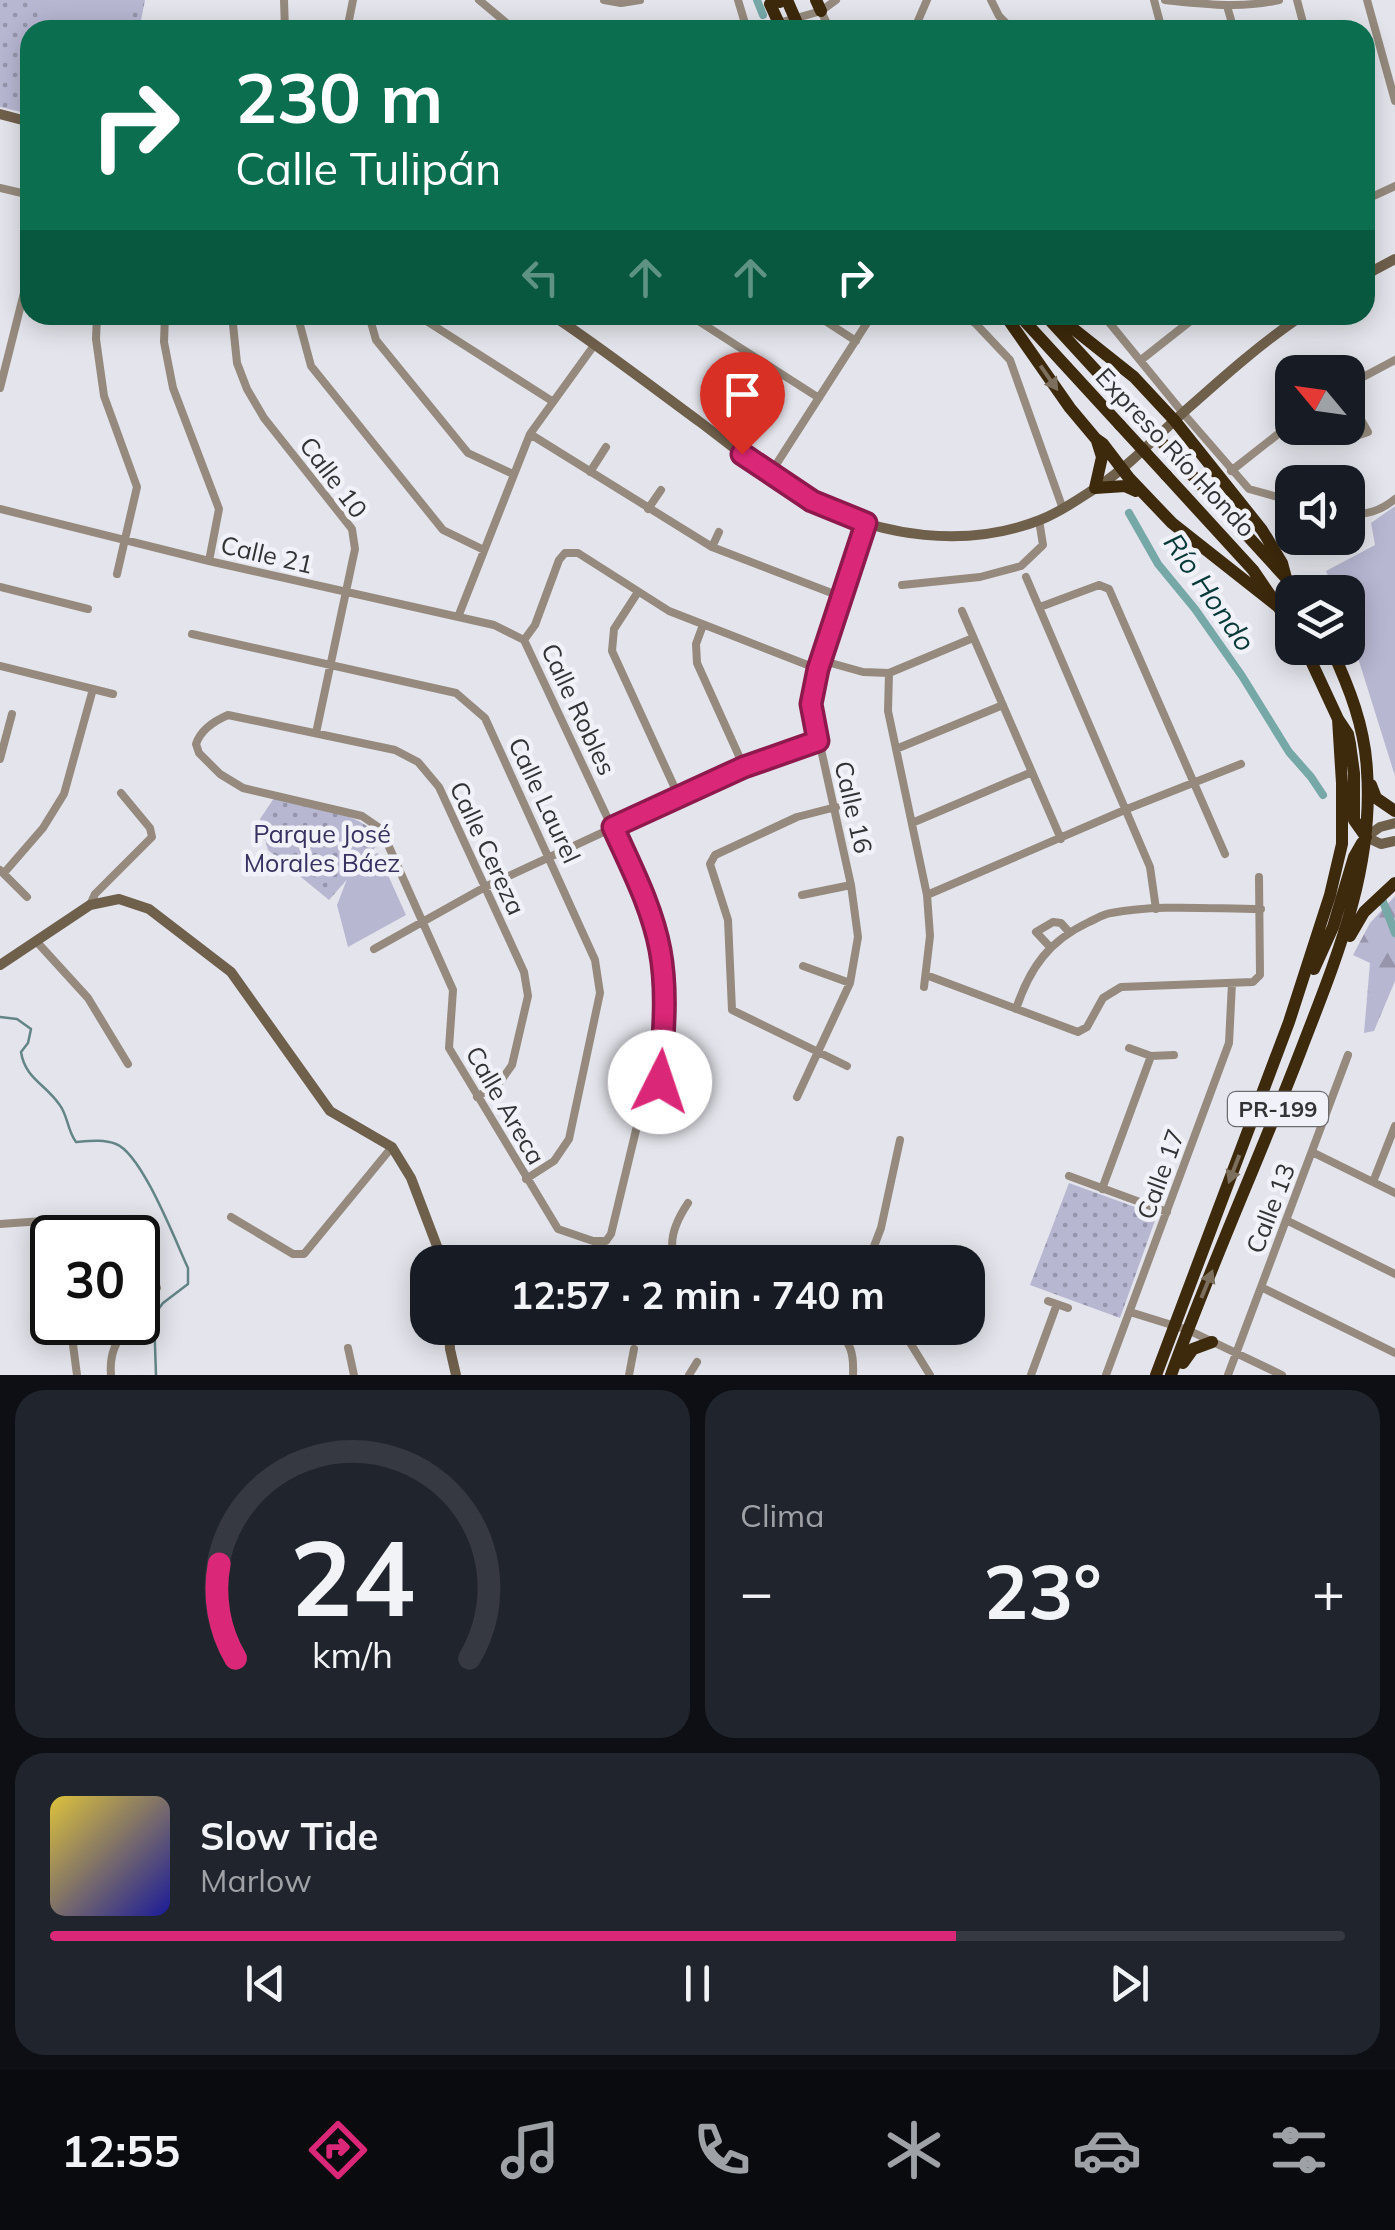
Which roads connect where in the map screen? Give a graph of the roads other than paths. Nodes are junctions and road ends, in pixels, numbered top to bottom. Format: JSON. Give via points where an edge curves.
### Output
{"nodes":[{"id":1,"x":480,"y":0,"type":"edge"},
{"id":2,"x":604,"y":0,"type":"edge"},
{"id":3,"x":640,"y":0,"type":"edge"},
{"id":4,"x":836,"y":0,"type":"edge"},
{"id":5,"x":1165,"y":0,"type":"edge"},
{"id":6,"x":1279,"y":0,"type":"edge"},
{"id":7,"x":819,"y":6,"type":"edge"},
{"id":8,"x":1227,"y":6,"type":"junction"},
{"id":9,"x":503,"y":20,"type":"edge"},
{"id":10,"x":782,"y":20,"type":"edge"},
{"id":11,"x":1231,"y":20,"type":"edge"},
{"id":12,"x":1375,"y":29,"type":"edge"},
{"id":13,"x":1395,"y":101,"type":"edge"},
{"id":14,"x":20,"y":309,"type":"edge"},
{"id":15,"x":97,"y":325,"type":"edge"},
{"id":16,"x":165,"y":325,"type":"edge"},
{"id":17,"x":233,"y":325,"type":"edge"},
{"id":18,"x":300,"y":325,"type":"edge"},
{"id":19,"x":372,"y":325,"type":"edge"},
{"id":20,"x":433,"y":325,"type":"edge"},
{"id":21,"x":567,"y":325,"type":"edge"},
{"id":22,"x":705,"y":325,"type":"edge"},
{"id":23,"x":831,"y":325,"type":"edge"},
{"id":24,"x":866,"y":325,"type":"edge"},
{"id":25,"x":976,"y":325,"type":"edge"},
{"id":26,"x":1011,"y":325,"type":"edge"},
{"id":27,"x":1029,"y":325,"type":"edge"},
{"id":28,"x":1054,"y":325,"type":"edge"},
{"id":29,"x":1069,"y":325,"type":"edge"},
{"id":30,"x":1112,"y":325,"type":"edge"},
{"id":31,"x":1185,"y":325,"type":"edge"},
{"id":32,"x":1290,"y":325,"type":"edge"},
{"id":33,"x":856,"y":341,"type":"junction"},
{"id":34,"x":595,"y":344,"type":"junction"},
{"id":35,"x":1141,"y":360,"type":"junction"},
{"id":36,"x":1395,"y":360,"type":"edge"},
{"id":37,"x":1365,"y":377,"type":"edge"},
{"id":38,"x":0,"y":388,"type":"edge"},
{"id":39,"x":819,"y":398,"type":"junction"},
{"id":40,"x":552,"y":401,"type":"junction"},
{"id":41,"x":1179,"y":417,"type":"junction"},
{"id":42,"x":530,"y":434,"type":"junction"},
{"id":43,"x":1275,"y":436,"type":"edge"},
{"id":44,"x":1096,"y":439,"type":"junction"},
{"id":45,"x":606,"y":447,"type":"dead end"},
{"id":46,"x":1122,"y":468,"type":"junction"},
{"id":47,"x":1231,"y":471,"type":"junction"},
{"id":48,"x":590,"y":472,"type":"junction"},
{"id":49,"x":513,"y":474,"type":"junction"},
{"id":50,"x":770,"y":474,"type":"junction"},
{"id":51,"x":1096,"y":488,"type":"junction"},
{"id":52,"x":661,"y":490,"type":"dead end"},
{"id":53,"x":1143,"y":495,"type":"junction"},
{"id":54,"x":1275,"y":496,"type":"edge"},
{"id":55,"x":1395,"y":500,"type":"edge"},
{"id":56,"x":0,"y":509,"type":"edge"},
{"id":57,"x":1063,"y":509,"type":"junction"},
{"id":58,"x":648,"y":510,"type":"junction"},
{"id":59,"x":1365,"y":514,"type":"edge"},
{"id":60,"x":1039,"y":520,"type":"junction"},
{"id":61,"x":866,"y":523,"type":"junction"},
{"id":62,"x":719,"y":532,"type":"dead end"},
{"id":63,"x":126,"y":541,"type":"junction"},
{"id":64,"x":712,"y":547,"type":"junction"},
{"id":65,"x":484,"y":550,"type":"junction"},
{"id":66,"x":210,"y":562,"type":"junction"},
{"id":67,"x":117,"y":574,"type":"dead end"},
{"id":68,"x":1283,"y":575,"type":"edge"},
{"id":69,"x":1285,"y":575,"type":"edge"},
{"id":70,"x":1026,"y":577,"type":"dead end"},
{"id":71,"x":902,"y":585,"type":"dead end"},
{"id":72,"x":0,"y":588,"type":"edge"},
{"id":73,"x":346,"y":592,"type":"junction"},
{"id":74,"x":638,"y":592,"type":"junction"},
{"id":75,"x":842,"y":598,"type":"junction"},
{"id":76,"x":1275,"y":600,"type":"edge"},
{"id":77,"x":1275,"y":604,"type":"edge"},
{"id":78,"x":1040,"y":607,"type":"junction"},
{"id":79,"x":88,"y":609,"type":"dead end"},
{"id":80,"x":962,"y":610,"type":"dead end"},
{"id":81,"x":458,"y":617,"type":"junction"},
{"id":82,"x":703,"y":625,"type":"junction"},
{"id":83,"x":192,"y":634,"type":"dead end"},
{"id":84,"x":974,"y":638,"type":"junction"},
{"id":85,"x":524,"y":640,"type":"junction"},
{"id":86,"x":330,"y":664,"type":"junction"},
{"id":87,"x":819,"y":665,"type":"junction"},
{"id":88,"x":1313,"y":665,"type":"edge"},
{"id":89,"x":1338,"y":665,"type":"edge"},
{"id":90,"x":0,"y":666,"type":"edge"},
{"id":91,"x":889,"y":672,"type":"junction"},
{"id":92,"x":93,"y":689,"type":"junction"},
{"id":93,"x":113,"y":694,"type":"dead end"},
{"id":94,"x":1003,"y":705,"type":"junction"},
{"id":95,"x":12,"y":714,"type":"dead end"},
{"id":96,"x":1338,"y":719,"type":"junction"},
{"id":97,"x":206,"y":729,"type":"joint"},
{"id":98,"x":316,"y":733,"type":"junction"},
{"id":99,"x":3,"y":740,"type":"edge"},
{"id":100,"x":818,"y":741,"type":"junction"},
{"id":101,"x":896,"y":749,"type":"junction"},
{"id":102,"x":0,"y":759,"type":"edge"},
{"id":103,"x":1241,"y":764,"type":"dead end"},
{"id":104,"x":744,"y":767,"type":"junction"},
{"id":105,"x":1032,"y":772,"type":"junction"},
{"id":106,"x":1368,"y":774,"type":"junction"},
{"id":107,"x":1194,"y":783,"type":"junction"},
{"id":108,"x":121,"y":793,"type":"dead end"},
{"id":109,"x":679,"y":797,"type":"junction"},
{"id":110,"x":836,"y":807,"type":"junction"},
{"id":111,"x":1127,"y":810,"type":"junction"},
{"id":112,"x":1395,"y":812,"type":"edge"},
{"id":113,"x":912,"y":823,"type":"junction"},
{"id":114,"x":1395,"y":823,"type":"edge"},
{"id":115,"x":613,"y":827,"type":"junction"},
{"id":116,"x":1366,"y":837,"type":"junction"},
{"id":117,"x":1061,"y":838,"type":"junction"},
{"id":118,"x":1395,"y":841,"type":"edge"},
{"id":119,"x":1225,"y":854,"type":"dead end"},
{"id":120,"x":549,"y":856,"type":"junction"},
{"id":121,"x":2,"y":872,"type":"edge"},
{"id":122,"x":1259,"y":878,"type":"dead end"},
{"id":123,"x":1395,"y":883,"type":"edge"},
{"id":124,"x":851,"y":885,"type":"junction"},
{"id":125,"x":485,"y":887,"type":"junction"},
{"id":126,"x":802,"y":895,"type":"dead end"},
{"id":127,"x":927,"y":896,"type":"junction"},
{"id":128,"x":27,"y":897,"type":"dead end"},
{"id":129,"x":90,"y":906,"type":"junction"},
{"id":130,"x":1156,"y":909,"type":"junction"},
{"id":131,"x":1261,"y":909,"type":"junction"},
{"id":132,"x":423,"y":922,"type":"junction"},
{"id":133,"x":1069,"y":932,"type":"junction"},
{"id":134,"x":36,"y":941,"type":"junction"},
{"id":135,"x":1050,"y":947,"type":"junction"},
{"id":136,"x":374,"y":949,"type":"dead end"},
{"id":137,"x":1338,"y":956,"type":"junction"},
{"id":138,"x":0,"y":965,"type":"edge"},
{"id":139,"x":803,"y":966,"type":"dead end"},
{"id":140,"x":926,"y":975,"type":"junction"},
{"id":141,"x":850,"y":983,"type":"junction"},
{"id":142,"x":1232,"y":983,"type":"junction"},
{"id":143,"x":924,"y":987,"type":"dead end"},
{"id":144,"x":1016,"y":1009,"type":"junction"},
{"id":145,"x":1289,"y":1022,"type":"junction"},
{"id":146,"x":1129,"y":1048,"type":"dead end"},
{"id":147,"x":817,"y":1052,"type":"junction"},
{"id":148,"x":1348,"y":1054,"type":"dead end"},
{"id":149,"x":1174,"y":1055,"type":"dead end"},
{"id":150,"x":1150,"y":1056,"type":"junction"},
{"id":151,"x":128,"y":1064,"type":"dead end"},
{"id":152,"x":847,"y":1066,"type":"dead end"},
{"id":153,"x":660,"y":1082,"type":"dead end"},
{"id":154,"x":796,"y":1097,"type":"dead end"},
{"id":155,"x":477,"y":1098,"type":"junction"},
{"id":156,"x":636,"y":1126,"type":"dead end"},
{"id":157,"x":1395,"y":1126,"type":"edge"},
{"id":158,"x":900,"y":1140,"type":"dead end"},
{"id":159,"x":392,"y":1147,"type":"junction"},
{"id":160,"x":1312,"y":1152,"type":"junction"},
{"id":161,"x":1068,"y":1176,"type":"dead end"},
{"id":162,"x":526,"y":1179,"type":"junction"},
{"id":163,"x":1373,"y":1182,"type":"junction"},
{"id":164,"x":1102,"y":1189,"type":"junction"},
{"id":165,"x":1395,"y":1193,"type":"edge"},
{"id":166,"x":688,"y":1203,"type":"dead end"},
{"id":167,"x":1167,"y":1212,"type":"junction"},
{"id":168,"x":230,"y":1217,"type":"dead end"},
{"id":169,"x":1286,"y":1220,"type":"junction"},
{"id":170,"x":30,"y":1222,"type":"edge"},
{"id":171,"x":0,"y":1224,"type":"edge"},
{"id":172,"x":436,"y":1245,"type":"edge"},
{"id":173,"x":673,"y":1245,"type":"edge"},
{"id":174,"x":874,"y":1245,"type":"edge"},
{"id":175,"x":1395,"y":1274,"type":"edge"},
{"id":176,"x":1261,"y":1287,"type":"junction"},
{"id":177,"x":1068,"y":1308,"type":"dead end"},
{"id":178,"x":1130,"y":1312,"type":"junction"},
{"id":179,"x":1181,"y":1328,"type":"junction"},
{"id":180,"x":1212,"y":1342,"type":"junction"},
{"id":181,"x":73,"y":1345,"type":"edge"},
{"id":182,"x":117,"y":1345,"type":"edge"},
{"id":183,"x":450,"y":1345,"type":"edge"},
{"id":184,"x":850,"y":1345,"type":"edge"},
{"id":185,"x":911,"y":1345,"type":"edge"},
{"id":186,"x":348,"y":1348,"type":"dead end"},
{"id":187,"x":634,"y":1350,"type":"dead end"},
{"id":188,"x":1236,"y":1352,"type":"junction"},
{"id":189,"x":1395,"y":1353,"type":"edge"},
{"id":190,"x":697,"y":1362,"type":"dead end"},
{"id":191,"x":77,"y":1375,"type":"edge"},
{"id":192,"x":111,"y":1375,"type":"edge"},
{"id":193,"x":354,"y":1375,"type":"edge"},
{"id":194,"x":456,"y":1375,"type":"edge"},
{"id":195,"x":629,"y":1375,"type":"edge"},
{"id":196,"x":689,"y":1375,"type":"edge"},
{"id":197,"x":854,"y":1375,"type":"edge"},
{"id":198,"x":930,"y":1375,"type":"edge"},
{"id":199,"x":1031,"y":1375,"type":"edge"},
{"id":200,"x":1106,"y":1375,"type":"edge"},
{"id":201,"x":1156,"y":1375,"type":"edge"},
{"id":202,"x":1175,"y":1375,"type":"edge"},
{"id":203,"x":1228,"y":1375,"type":"edge"},
{"id":204,"x":1282,"y":1375,"type":"edge"}],
"edges":[{"from":1,"to":9,"type":"street"},
{"from":2,"to":3,"type":"street"},
{"from":4,"to":7,"type":"street"},
{"from":5,"to":8,"type":"street"},
{"from":6,"to":8,"type":"street"},
{"from":7,"to":10,"type":"street"},
{"from":8,"to":11,"type":"street"},
{"from":12,"to":13,"type":"street"},
{"from":14,"to":38,"type":"street"},
{"from":15,"to":63,"type":"street","via":[[104,396],[136,487]]},
{"from":16,"to":66,"type":"street","via":[[173,388],[219,509]]},
{"from":17,"to":73,"type":"street","name":"Calle 10","via":[[246,389],[352,529],[356,549]]},
{"from":18,"to":65,"type":"street","via":[[311,366],[443,530]]},
{"from":19,"to":49,"type":"street","via":[[376,340],[468,454]]},
{"from":20,"to":40,"type":"street"},
{"from":21,"to":34,"type":"street"},
{"from":22,"to":39,"type":"street"},
{"from":23,"to":33,"type":"street"},
{"from":24,"to":33,"type":"street"},
{"from":25,"to":57,"type":"street","via":[[1010,360]]},
{"from":26,"to":44,"type":"highway","one_way":true},
{"from":27,"to":76,"type":"highway","name":"Expreso Río Hondo","bridge":true},
{"from":28,"to":68,"type":"highway","name":"Expreso Río Hondo","bridge":true},
{"from":29,"to":41,"type":"highway"},
{"from":30,"to":35,"type":"street"},
{"from":31,"to":35,"type":"street"},
{"from":32,"to":41,"type":"street"},
{"from":33,"to":39,"type":"street"},
{"from":34,"to":40,"type":"street"},
{"from":34,"to":50,"type":"street"},
{"from":35,"to":41,"type":"street"},
{"from":36,"to":37,"type":"street"},
{"from":39,"to":50,"type":"street"},
{"from":40,"to":42,"type":"street"},
{"from":41,"to":46,"type":"street"},
{"from":41,"to":47,"type":"street"},
{"from":41,"to":69,"type":"highway","via":[[1255,521]]},
{"from":42,"to":48,"type":"street"},
{"from":42,"to":49,"type":"street"},
{"from":43,"to":47,"type":"street"},
{"from":44,"to":46,"type":"highway"},
{"from":44,"to":51,"type":"highway","via":[[1102,457]]},
{"from":45,"to":48,"type":"street"},
{"from":46,"to":51,"type":"street"},
{"from":46,"to":53,"type":"highway"},
{"from":47,"to":54,"type":"street","via":[[1249,489]]},
{"from":48,"to":58,"type":"street"},
{"from":49,"to":65,"type":"street"},
{"from":50,"to":61,"type":"street"},
{"from":51,"to":53,"type":"highway","via":[[1125,486]]},
{"from":51,"to":57,"type":"street"},
{"from":52,"to":58,"type":"street"},
{"from":53,"to":77,"type":"highway"},
{"from":55,"to":59,"type":"street"},
{"from":56,"to":63,"type":"street","name":"Calle 21"},
{"from":57,"to":60,"type":"street"},
{"from":58,"to":64,"type":"street"},
{"from":60,"to":61,"type":"street","via":[[957,537]]},
{"from":60,"to":71,"type":"street","via":[[1043,545],[1020,566]]},
{"from":61,"to":75,"type":"street","name":"Calle 16"},
{"from":62,"to":64,"type":"street"},
{"from":63,"to":66,"type":"street","name":"Calle 21"},
{"from":63,"to":67,"type":"street"},
{"from":64,"to":75,"type":"street"},
{"from":65,"to":81,"type":"street"},
{"from":66,"to":73,"type":"street","name":"Calle 21"},
{"from":70,"to":78,"type":"street"},
{"from":72,"to":79,"type":"street"},
{"from":73,"to":81,"type":"street","name":"Calle 21"},
{"from":73,"to":86,"type":"street","name":"Calle 10"},
{"from":74,"to":82,"type":"street"},
{"from":74,"to":85,"type":"street","via":[[566,553]]},
{"from":74,"to":109,"type":"street","via":[[614,630],[612,652]]},
{"from":75,"to":87,"type":"street","name":"Calle 16"},
{"from":78,"to":107,"type":"street","via":[[1099,584],[1109,589]]},
{"from":78,"to":111,"type":"street"},
{"from":80,"to":84,"type":"street"},
{"from":81,"to":85,"type":"street","name":"Calle 21"},
{"from":82,"to":87,"type":"street"},
{"from":82,"to":104,"type":"street","via":[[697,663]]},
{"from":83,"to":86,"type":"street","name":"Calle Laurel"},
{"from":84,"to":91,"type":"street"},
{"from":84,"to":94,"type":"street"},
{"from":85,"to":115,"type":"street","name":"Calle Robles"},
{"from":86,"to":98,"type":"street","name":"Calle 10"},
{"from":86,"to":120,"type":"street","name":"Calle Laurel","via":[[456,693],[485,718]]},
{"from":87,"to":91,"type":"street"},
{"from":87,"to":100,"type":"street","name":"Calle 16","via":[[811,704]]},
{"from":88,"to":96,"type":"highway"},
{"from":89,"to":106,"type":"highway","via":[[1357,714]]},
{"from":90,"to":92,"type":"street"},
{"from":91,"to":101,"type":"street"},
{"from":92,"to":93,"type":"street"},
{"from":92,"to":121,"type":"street","via":[[64,794]]},
{"from":94,"to":101,"type":"street"},
{"from":94,"to":105,"type":"street"},
{"from":95,"to":99,"type":"street"},
{"from":96,"to":116,"type":"highway","via":[[1350,744],[1354,820]]},
{"from":96,"to":145,"type":"highway","number":"PR-199","via":[[1342,844]]},
{"from":97,"to":98,"type":"street","name":"Calle Cereza","via":[[228,715]]},
{"from":97,"to":132,"type":"street","name":"Calle Areca","via":[[196,744],[199,753],[243,788],[362,816],[381,830]]},
{"from":98,"to":125,"type":"street","name":"Calle Cereza","via":[[395,750],[418,762],[439,787]]},
{"from":99,"to":102,"type":"street"},
{"from":100,"to":104,"type":"street"},
{"from":100,"to":110,"type":"street","name":"Calle 16"},
{"from":101,"to":113,"type":"street"},
{"from":103,"to":107,"type":"street"},
{"from":104,"to":109,"type":"street"},
{"from":105,"to":113,"type":"street"},
{"from":105,"to":117,"type":"street"},
{"from":106,"to":112,"type":"highway","via":[[1376,798]]},
{"from":106,"to":116,"type":"highway"},
{"from":107,"to":111,"type":"street"},
{"from":107,"to":119,"type":"street"},
{"from":108,"to":129,"type":"street","via":[[152,838],[94,894]]},
{"from":109,"to":115,"type":"street"},
{"from":110,"to":124,"type":"street","name":"Calle 16"},
{"from":110,"to":147,"type":"street","via":[[797,817],[716,855],[710,864],[728,920],[732,1010]]},
{"from":111,"to":117,"type":"street"},
{"from":111,"to":130,"type":"street","via":[[1150,866]]},
{"from":113,"to":127,"type":"street"},
{"from":114,"to":116,"type":"street"},
{"from":115,"to":120,"type":"street"},
{"from":115,"to":153,"type":"street","name":"Calle Robles","via":[[660,950]]},
{"from":116,"to":118,"type":"street"},
{"from":116,"to":137,"type":"highway","number":"PR-199"},
{"from":116,"to":145,"type":"highway"},
{"from":117,"to":127,"type":"street"},
{"from":120,"to":125,"type":"street"},
{"from":120,"to":162,"type":"street","name":"Calle Laurel","via":[[595,960],[600,993],[569,1139],[554,1161]]},
{"from":121,"to":128,"type":"street"},
{"from":122,"to":131,"type":"street"},
{"from":123,"to":137,"type":"highway","via":[[1364,912]]},
{"from":124,"to":126,"type":"street"},
{"from":124,"to":141,"type":"street","name":"Calle 16","via":[[858,937]]},
{"from":125,"to":132,"type":"street"},
{"from":125,"to":155,"type":"street","name":"Calle Cereza","via":[[524,972],[528,996],[512,1065]]},
{"from":127,"to":140,"type":"street"},
{"from":129,"to":134,"type":"street"},
{"from":129,"to":159,"type":"street","via":[[118,899],[149,909],[231,972],[330,1111]]},
{"from":130,"to":131,"type":"street"},
{"from":130,"to":133,"type":"street","via":[[1108,913]]},
{"from":131,"to":142,"type":"street","via":[[1260,975]]},
{"from":132,"to":136,"type":"street"},
{"from":132,"to":155,"type":"street","name":"Calle Areca","via":[[453,990],[449,1048]]},
{"from":133,"to":135,"type":"street"},
{"from":133,"to":135,"type":"street","via":[[1060,922],[1036,932]]},
{"from":134,"to":138,"type":"street"},
{"from":134,"to":151,"type":"street","via":[[88,998]]},
{"from":135,"to":144,"type":"street"},
{"from":179,"to":137,"type":"highway","number":"PR-199","one_way":true},
{"from":139,"to":141,"type":"street"},
{"from":140,"to":143,"type":"street"},
{"from":140,"to":144,"type":"street"},
{"from":141,"to":147,"type":"street","name":"Calle 16"},
{"from":142,"to":144,"type":"street","via":[[1121,987],[1103,998],[1078,1032]]},
{"from":142,"to":167,"type":"street","name":"Calle 17","via":[[1230,1043]]},
{"from":145,"to":179,"type":"highway","number":"PR-199","one_way":true},
{"from":146,"to":150,"type":"street"},
{"from":147,"to":152,"type":"street"},
{"from":147,"to":154,"type":"street","name":"Calle 16"},
{"from":148,"to":160,"type":"street","name":"Calle 13"},
{"from":149,"to":150,"type":"street"},
{"from":150,"to":164,"type":"street"},
{"from":155,"to":162,"type":"street","name":"Calle Areca"},
{"from":156,"to":162,"type":"street","name":"Calle Areca","via":[[606,1241],[558,1229]]},
{"from":157,"to":163,"type":"street"},
{"from":158,"to":174,"type":"street"},
{"from":159,"to":168,"type":"street","via":[[304,1254]]},
{"from":159,"to":172,"type":"street"},
{"from":160,"to":163,"type":"street"},
{"from":160,"to":169,"type":"street","name":"Calle 13"},
{"from":161,"to":164,"type":"street"},
{"from":163,"to":165,"type":"street"},
{"from":164,"to":167,"type":"street"},
{"from":166,"to":173,"type":"street"},
{"from":167,"to":178,"type":"street","name":"Calle 17"},
{"from":169,"to":175,"type":"street"},
{"from":169,"to":176,"type":"street","name":"Calle 13"},
{"from":170,"to":171,"type":"street"},
{"from":176,"to":188,"type":"street","name":"Calle 13"},
{"from":176,"to":189,"type":"street"},
{"from":177,"to":199,"type":"street","via":[[1052,1302]]},
{"from":178,"to":179,"type":"street"},
{"from":178,"to":200,"type":"street","name":"Calle 17"},
{"from":179,"to":180,"type":"street"},
{"from":179,"to":201,"type":"highway","number":"PR-199"},
{"from":179,"to":202,"type":"highway","number":"PR-199"},
{"from":180,"to":188,"type":"street"},
{"from":180,"to":202,"type":"highway","via":[[1193,1348]]},
{"from":181,"to":191,"type":"street"},
{"from":182,"to":192,"type":"street"},
{"from":183,"to":194,"type":"street"},
{"from":184,"to":197,"type":"street"},
{"from":185,"to":198,"type":"street"},
{"from":186,"to":193,"type":"street"},
{"from":187,"to":195,"type":"street"},
{"from":188,"to":203,"type":"street","name":"Calle 13"},
{"from":188,"to":204,"type":"street"},
{"from":190,"to":196,"type":"street"}]}
